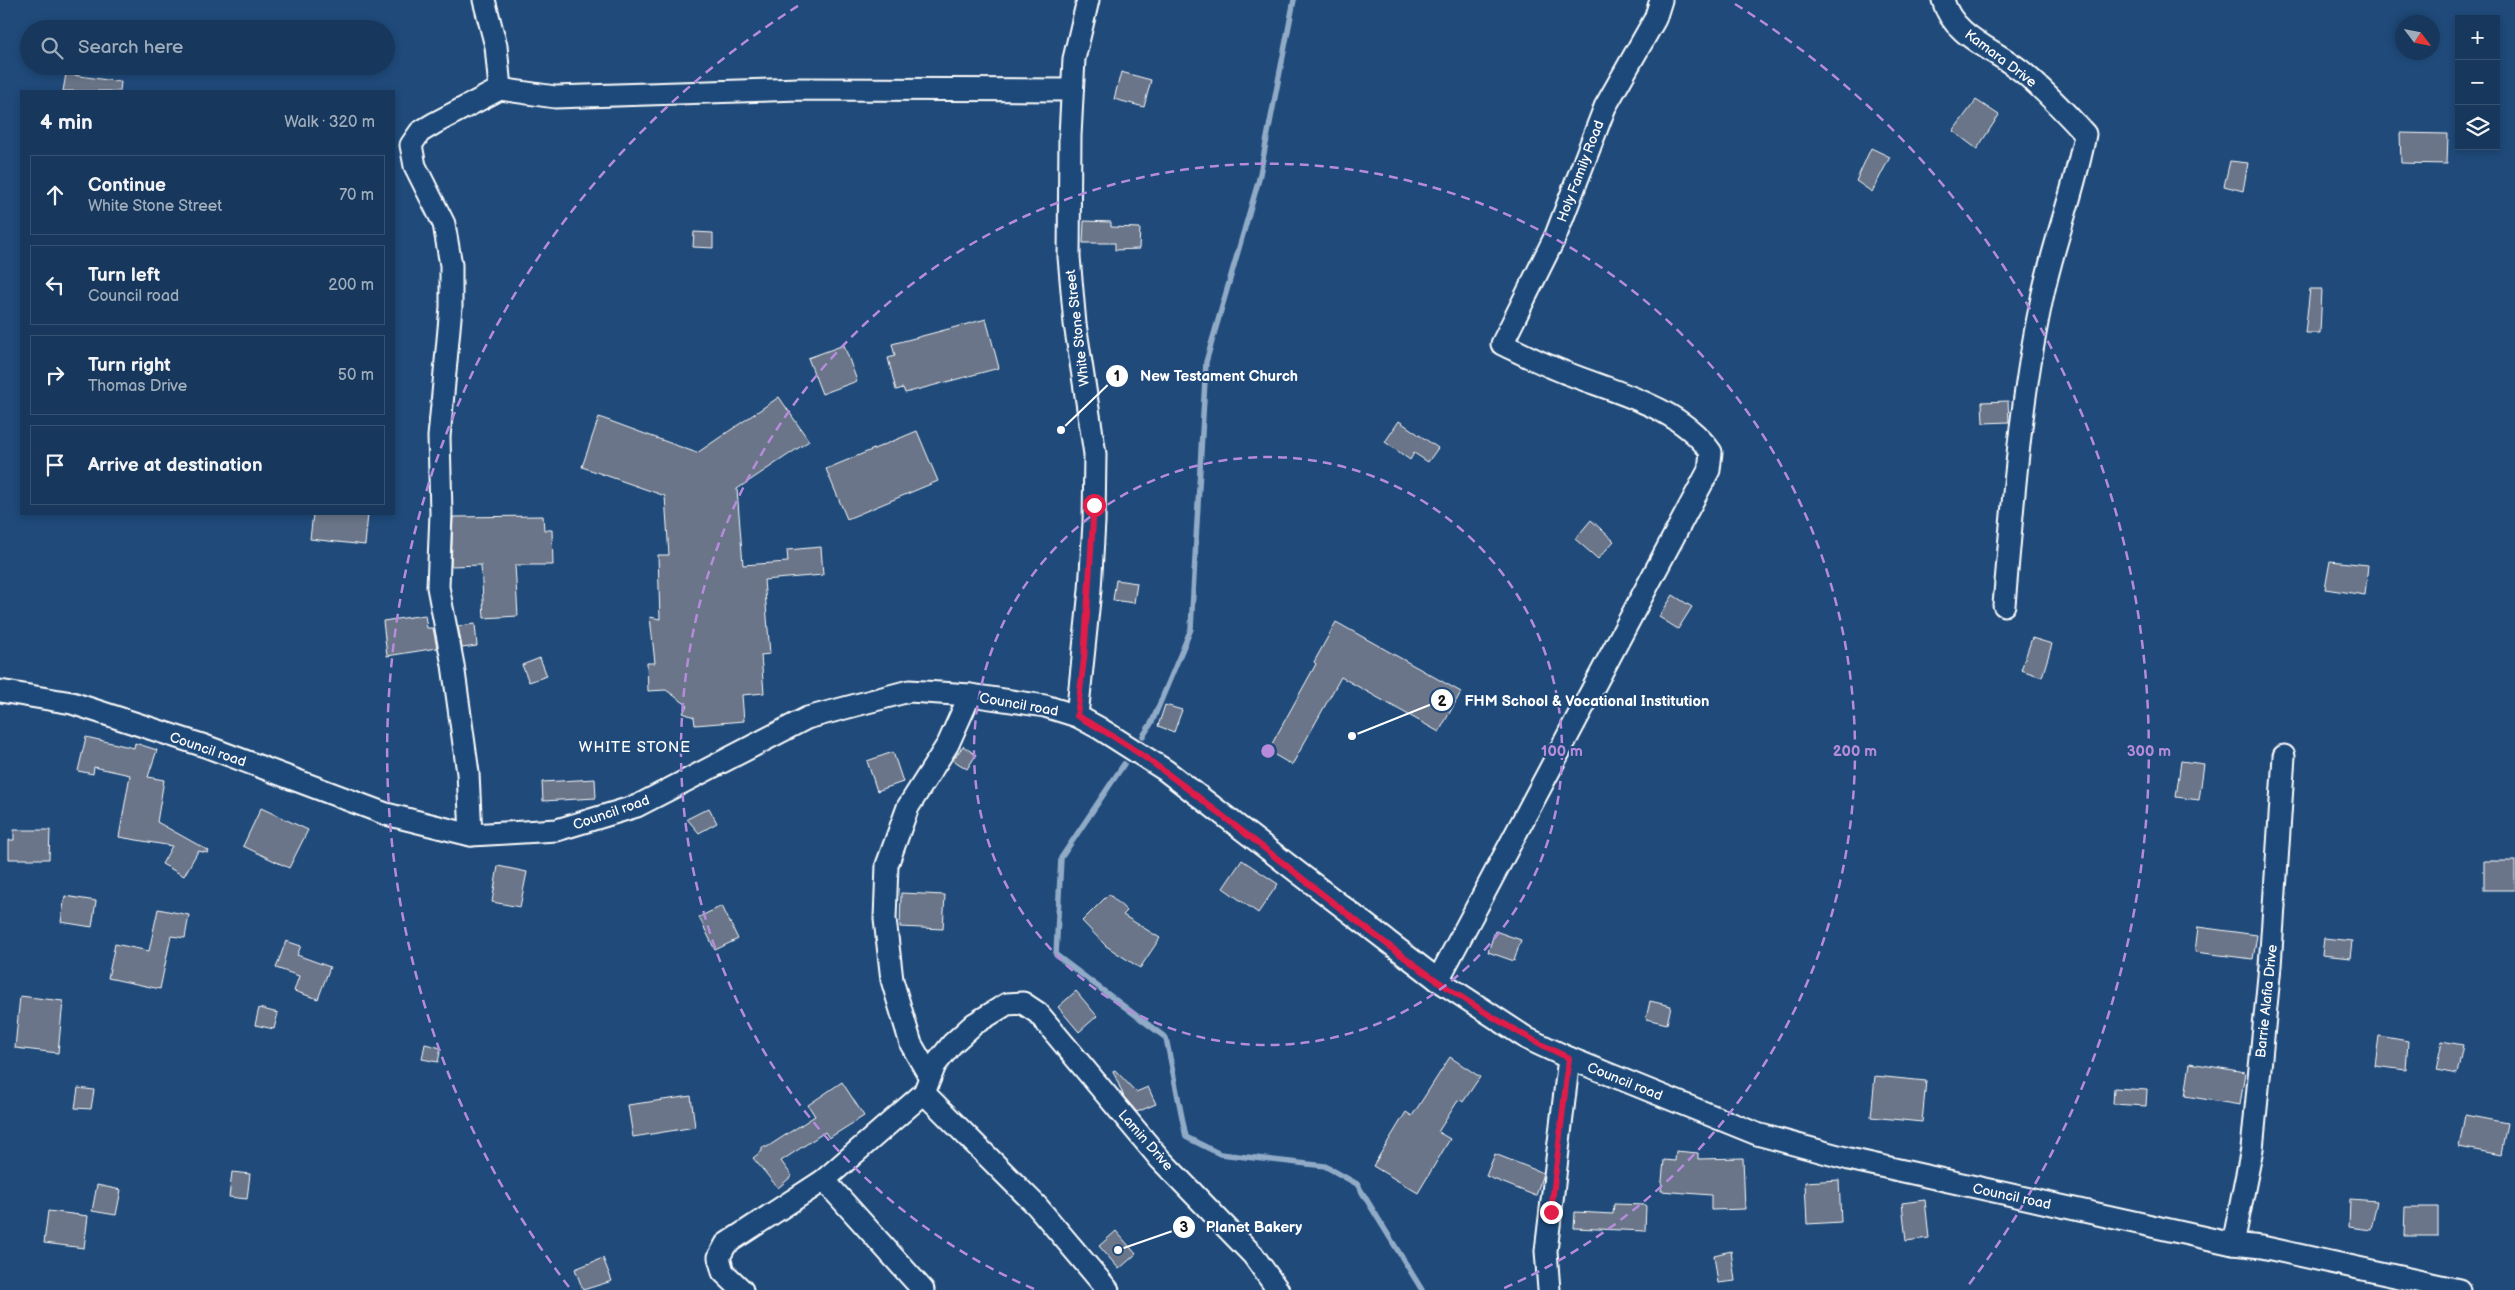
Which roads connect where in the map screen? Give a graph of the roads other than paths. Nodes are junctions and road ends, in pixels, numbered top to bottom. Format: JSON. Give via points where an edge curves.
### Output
{"nodes":[{"id":1,"x":484,"y":0,"type":"edge"},
{"id":2,"x":1088,"y":0,"type":"edge"},
{"id":3,"x":1662,"y":0,"type":"edge"},
{"id":4,"x":1943,"y":0,"type":"edge"},
{"id":5,"x":500,"y":89,"type":"junction"},
{"id":6,"x":1072,"y":90,"type":"junction"},
{"id":7,"x":2004,"y":605,"type":"dead end"},
{"id":8,"x":0,"y":691,"type":"edge"},
{"id":9,"x":970,"y":695,"type":"junction"},
{"id":10,"x":1077,"y":716,"type":"junction"},
{"id":11,"x":2284,"y":756,"type":"dead end"},
{"id":12,"x":471,"y":835,"type":"junction"},
{"id":13,"x":1438,"y":980,"type":"junction"},
{"id":14,"x":1569,"y":1058,"type":"junction"},
{"id":15,"x":927,"y":1085,"type":"junction"},
{"id":16,"x":824,"y":1180,"type":"junction"},
{"id":17,"x":2233,"y":1244,"type":"junction"},
{"id":18,"x":742,"y":1290,"type":"edge"},
{"id":19,"x":923,"y":1290,"type":"edge"},
{"id":20,"x":1108,"y":1290,"type":"edge"},
{"id":21,"x":1278,"y":1290,"type":"edge"},
{"id":22,"x":1549,"y":1290,"type":"edge"},
{"id":23,"x":2459,"y":1290,"type":"edge"}],
"edges":[{"from":1,"to":5,"type":"street","via":[[496,46]]},
{"from":2,"to":6,"type":"street","name":"White Stone Street","via":[[1074,59]]},
{"from":3,"to":13,"type":"street","name":"Holy Family Road","via":[[1605,107],[1556,235],[1502,344],[1674,418],[1701,438],[1711,452],[1708,470]]},
{"from":4,"to":7,"type":"street","name":"Kamara Drive","via":[[1956,25],[2023,72],[2086,134],[2079,170],[2041,300],[2030,359]]},
{"from":5,"to":6,"type":"street","via":[[555,97],[798,89]]},
{"from":5,"to":12,"type":"street","via":[[420,132],[411,145],[415,166],[444,224],[451,265],[451,307],[440,437],[438,588],[453,665],[468,774]]},
{"from":6,"to":10,"type":"street","name":"White Stone Street","via":[[1069,257],[1094,454],[1092,561]]},
{"from":8,"to":12,"type":"street","name":"Council road","via":[[72,703],[205,746],[386,814]]},
{"from":9,"to":10,"type":"street","name":"Council road","via":[[1045,706]]},
{"from":9,"to":12,"type":"street","name":"Council road","via":[[908,691],[807,718],[637,806],[557,830]]},
{"from":9,"to":15,"type":"street","via":[[948,744],[908,807],[887,865],[885,919],[892,980]]},
{"from":10,"to":13,"type":"street","name":"Council road","via":[[1165,770]]},
{"from":11,"to":17,"type":"street","name":"Barrie Alafia Drive","via":[[2252,1149]]},
{"from":13,"to":14,"type":"street","name":"Council road","via":[[1528,1039]]},
{"from":14,"to":17,"type":"street","name":"Council road","via":[[1757,1134],[1849,1160]]},
{"from":14,"to":22,"type":"street","via":[[1546,1251]]},
{"from":15,"to":16,"type":"street"},
{"from":15,"to":20,"type":"street"},
{"from":15,"to":21,"type":"street","name":"Lamin Drive","via":[[935,1064],[974,1024],[1007,1004],[1023,1003],[1038,1013],[1160,1158],[1253,1255]]},
{"from":16,"to":18,"type":"street","via":[[726,1244],[719,1257],[723,1272]]},
{"from":16,"to":19,"type":"street"},
{"from":17,"to":23,"type":"street","name":"Council road","via":[[2262,1247]]}]}
